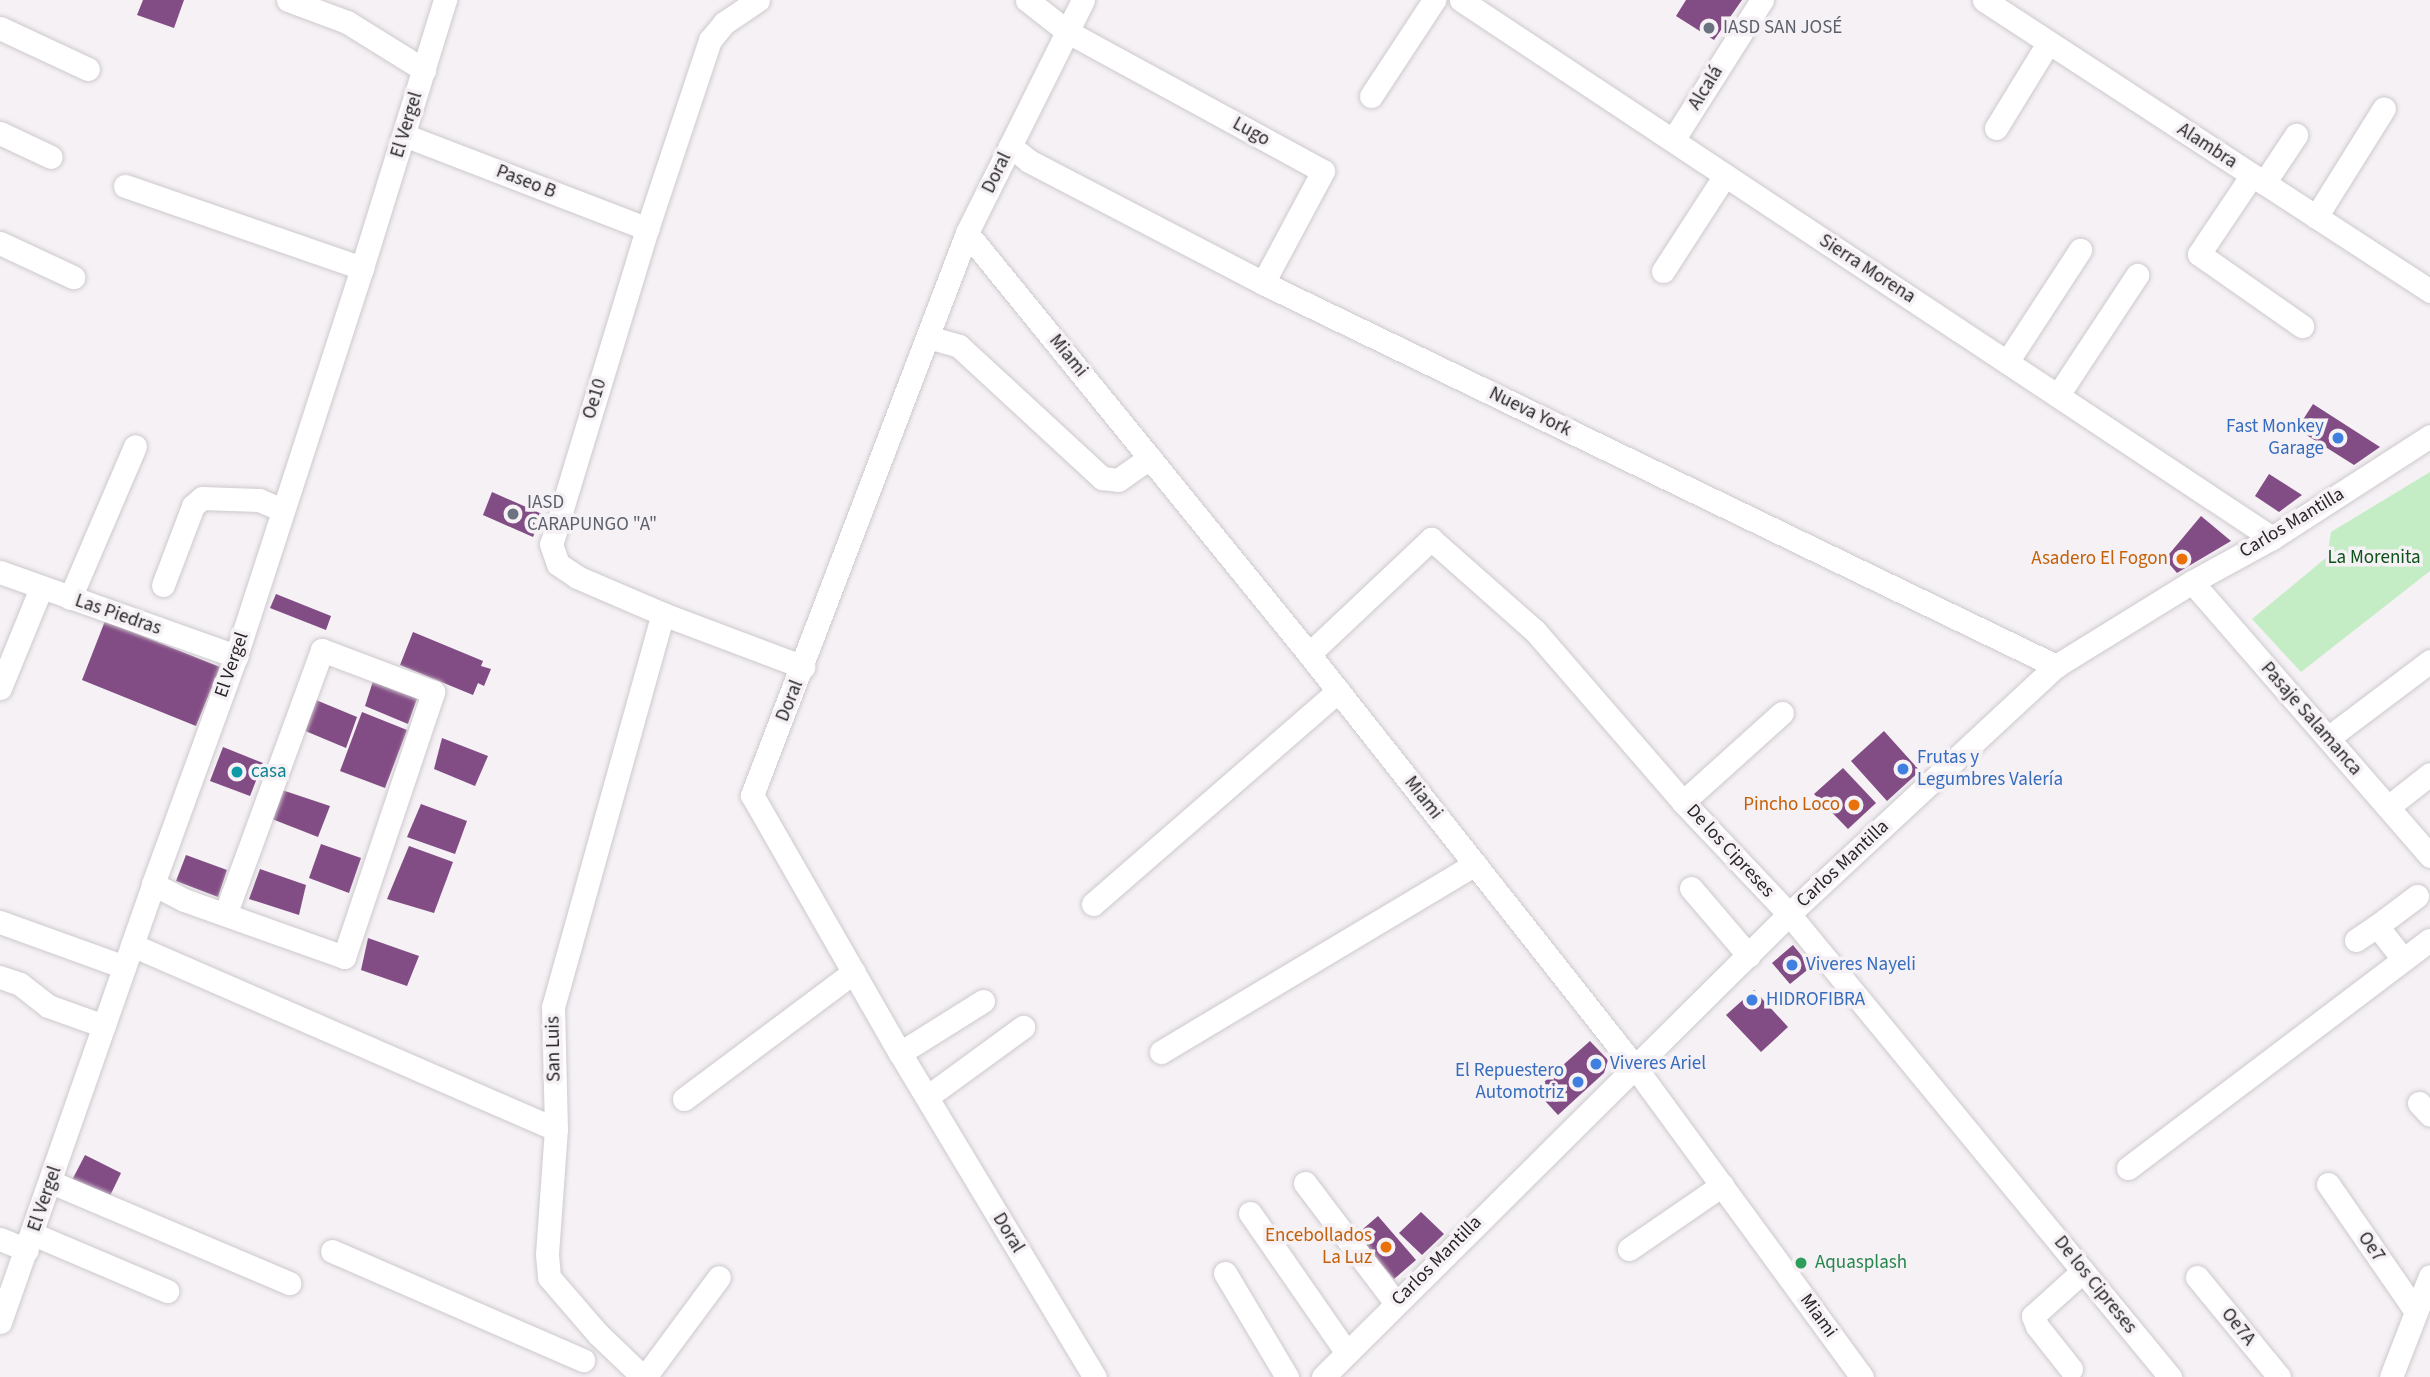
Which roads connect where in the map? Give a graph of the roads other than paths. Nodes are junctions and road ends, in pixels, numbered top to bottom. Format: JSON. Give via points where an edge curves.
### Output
{"nodes":[{"id":1,"x":288,"y":0,"type":"edge"},
{"id":2,"x":444,"y":0,"type":"edge"},
{"id":3,"x":758,"y":0,"type":"edge"},
{"id":4,"x":1083,"y":0,"type":"edge"},
{"id":5,"x":1434,"y":0,"type":"edge"},
{"id":6,"x":1461,"y":0,"type":"edge"},
{"id":7,"x":1762,"y":0,"type":"edge"},
{"id":8,"x":1984,"y":0,"type":"edge"},
{"id":9,"x":1033,"y":2,"type":"edge"},
{"id":10,"x":0,"y":28,"type":"edge"},
{"id":11,"x":1068,"y":32,"type":"junction"},
{"id":12,"x":2048,"y":43,"type":"junction"},
{"id":13,"x":88,"y":69,"type":"dead end"},
{"id":14,"x":424,"y":70,"type":"junction"},
{"id":15,"x":1371,"y":96,"type":"dead end"},
{"id":16,"x":2384,"y":108,"type":"dead end"},
{"id":17,"x":1996,"y":128,"type":"dead end"},
{"id":18,"x":0,"y":133,"type":"edge"},
{"id":19,"x":404,"y":135,"type":"junction"},
{"id":20,"x":2296,"y":135,"type":"dead end"},
{"id":21,"x":1673,"y":140,"type":"junction"},
{"id":22,"x":1010,"y":146,"type":"junction"},
{"id":23,"x":51,"y":157,"type":"dead end"},
{"id":24,"x":1725,"y":175,"type":"junction"},
{"id":25,"x":2258,"y":179,"type":"junction"},
{"id":26,"x":125,"y":186,"type":"dead end"},
{"id":27,"x":2316,"y":217,"type":"junction"},
{"id":28,"x":647,"y":229,"type":"junction"},
{"id":29,"x":967,"y":233,"type":"junction"},
{"id":30,"x":0,"y":243,"type":"edge"},
{"id":31,"x":2080,"y":250,"type":"dead end"},
{"id":32,"x":362,"y":268,"type":"junction"},
{"id":33,"x":1663,"y":271,"type":"dead end"},
{"id":34,"x":2137,"y":275,"type":"dead end"},
{"id":35,"x":73,"y":277,"type":"dead end"},
{"id":36,"x":1264,"y":283,"type":"junction"},
{"id":37,"x":2428,"y":286,"type":"edge"},
{"id":38,"x":2302,"y":327,"type":"dead end"},
{"id":39,"x":928,"y":337,"type":"junction"},
{"id":40,"x":2007,"y":362,"type":"junction"},
{"id":41,"x":2058,"y":395,"type":"junction"},
{"id":42,"x":2430,"y":436,"type":"edge"},
{"id":43,"x":135,"y":446,"type":"dead end"},
{"id":44,"x":1150,"y":458,"type":"junction"},
{"id":45,"x":284,"y":510,"type":"junction"},
{"id":46,"x":2272,"y":538,"type":"junction"},
{"id":47,"x":0,"y":572,"type":"edge"},
{"id":48,"x":2192,"y":582,"type":"junction"},
{"id":49,"x":163,"y":584,"type":"dead end"},
{"id":50,"x":41,"y":587,"type":"junction"},
{"id":51,"x":70,"y":598,"type":"junction"},
{"id":52,"x":663,"y":614,"type":"junction"},
{"id":53,"x":1309,"y":654,"type":"junction"},
{"id":54,"x":236,"y":656,"type":"junction"},
{"id":55,"x":2430,"y":661,"type":"edge"},
{"id":56,"x":2056,"y":666,"type":"junction"},
{"id":57,"x":803,"y":667,"type":"junction"},
{"id":58,"x":0,"y":688,"type":"edge"},
{"id":59,"x":1338,"y":691,"type":"junction"},
{"id":60,"x":1782,"y":713,"type":"dead end"},
{"id":61,"x":2328,"y":738,"type":"junction"},
{"id":62,"x":2430,"y":775,"type":"edge"},
{"id":63,"x":1683,"y":802,"type":"junction"},
{"id":64,"x":2388,"y":807,"type":"junction"},
{"id":65,"x":2430,"y":856,"type":"edge"},
{"id":66,"x":1475,"y":864,"type":"junction"},
{"id":67,"x":153,"y":884,"type":"junction"},
{"id":68,"x":1690,"y":888,"type":"dead end"},
{"id":69,"x":2417,"y":897,"type":"dead end"},
{"id":70,"x":1093,"y":904,"type":"dead end"},
{"id":71,"x":226,"y":913,"type":"junction"},
{"id":72,"x":1789,"y":914,"type":"junction"},
{"id":73,"x":0,"y":922,"type":"edge"},
{"id":74,"x":2377,"y":926,"type":"junction"},
{"id":75,"x":2356,"y":940,"type":"dead end"},
{"id":76,"x":2430,"y":940,"type":"edge"},
{"id":77,"x":132,"y":944,"type":"junction"},
{"id":78,"x":1749,"y":956,"type":"junction"},
{"id":79,"x":2403,"y":959,"type":"junction"},
{"id":80,"x":124,"y":967,"type":"junction"},
{"id":81,"x":854,"y":972,"type":"junction"},
{"id":82,"x":0,"y":977,"type":"edge"},
{"id":83,"x":983,"y":1001,"type":"dead end"},
{"id":84,"x":104,"y":1026,"type":"junction"},
{"id":85,"x":1023,"y":1027,"type":"dead end"},
{"id":86,"x":1161,"y":1052,"type":"dead end"},
{"id":87,"x":900,"y":1053,"type":"junction"},
{"id":88,"x":1635,"y":1067,"type":"junction"},
{"id":89,"x":927,"y":1097,"type":"junction"},
{"id":90,"x":684,"y":1099,"type":"dead end"},
{"id":91,"x":556,"y":1129,"type":"junction"},
{"id":92,"x":2128,"y":1168,"type":"dead end"},
{"id":93,"x":51,"y":1182,"type":"junction"},
{"id":94,"x":1305,"y":1183,"type":"dead end"},
{"id":95,"x":2328,"y":1184,"type":"dead end"},
{"id":96,"x":1722,"y":1185,"type":"junction"},
{"id":97,"x":1250,"y":1213,"type":"dead end"},
{"id":98,"x":0,"y":1239,"type":"edge"},
{"id":99,"x":30,"y":1242,"type":"junction"},
{"id":100,"x":1629,"y":1249,"type":"dead end"},
{"id":101,"x":332,"y":1251,"type":"dead end"},
{"id":102,"x":2083,"y":1271,"type":"junction"},
{"id":103,"x":1225,"y":1272,"type":"dead end"},
{"id":104,"x":2430,"y":1276,"type":"edge"},
{"id":105,"x":719,"y":1277,"type":"dead end"},
{"id":106,"x":2197,"y":1277,"type":"dead end"},
{"id":107,"x":289,"y":1283,"type":"dead end"},
{"id":108,"x":167,"y":1291,"type":"dead end"},
{"id":109,"x":1395,"y":1302,"type":"junction"},
{"id":110,"x":2415,"y":1310,"type":"junction"},
{"id":111,"x":0,"y":1322,"type":"edge"},
{"id":112,"x":598,"y":1334,"type":"junction"},
{"id":113,"x":1346,"y":1353,"type":"junction"},
{"id":114,"x":580,"y":1368,"type":"edge"},
{"id":115,"x":2071,"y":1369,"type":"dead end"},
{"id":116,"x":644,"y":1377,"type":"edge"},
{"id":117,"x":1095,"y":1377,"type":"edge"},
{"id":118,"x":1287,"y":1377,"type":"edge"},
{"id":119,"x":1323,"y":1377,"type":"edge"},
{"id":120,"x":1862,"y":1377,"type":"edge"},
{"id":121,"x":2170,"y":1377,"type":"edge"},
{"id":122,"x":2279,"y":1377,"type":"edge"},
{"id":123,"x":2391,"y":1377,"type":"edge"}],
"edges":[{"from":1,"to":14,"type":"street","via":[[347,22]]},
{"from":2,"to":14,"type":"street","name":"El Vergel"},
{"from":3,"to":28,"type":"street","name":"Oe10","via":[[724,23],[710,40]]},
{"from":4,"to":11,"type":"street","name":"Doral"},
{"from":5,"to":15,"type":"street"},
{"from":6,"to":21,"type":"street","name":"Sierra Morena"},
{"from":7,"to":21,"type":"street","name":"Alcalá"},
{"from":8,"to":12,"type":"street","name":"Alambra"},
{"from":9,"to":11,"type":"street"},
{"from":10,"to":13,"type":"street"},
{"from":11,"to":22,"type":"street","name":"Doral"},
{"from":11,"to":36,"type":"street","name":"Lugo","via":[[1323,171]]},
{"from":12,"to":17,"type":"street"},
{"from":12,"to":25,"type":"street","name":"Alambra"},
{"from":14,"to":19,"type":"street","name":"El Vergel"},
{"from":16,"to":27,"type":"street"},
{"from":18,"to":23,"type":"street"},
{"from":19,"to":28,"type":"street","name":"Paseo B"},
{"from":19,"to":32,"type":"street","name":"El Vergel"},
{"from":20,"to":25,"type":"street"},
{"from":21,"to":24,"type":"street","name":"Sierra Morena"},
{"from":22,"to":29,"type":"street","name":"Doral"},
{"from":22,"to":36,"type":"street","name":"Nueva York","via":[[1028,161]]},
{"from":24,"to":33,"type":"street"},
{"from":24,"to":40,"type":"street","name":"Sierra Morena"},
{"from":25,"to":27,"type":"street","name":"Alambra"},
{"from":25,"to":38,"type":"street","via":[[2199,254]]},
{"from":26,"to":32,"type":"street"},
{"from":27,"to":37,"type":"street","name":"Alambra"},
{"from":28,"to":52,"type":"street","name":"Oe10","via":[[551,544],[558,564],[577,577]]},
{"from":29,"to":39,"type":"street","name":"Doral"},
{"from":29,"to":44,"type":"street","name":"Miami"},
{"from":30,"to":35,"type":"street"},
{"from":31,"to":40,"type":"street"},
{"from":32,"to":45,"type":"street","name":"El Vergel"},
{"from":34,"to":41,"type":"street"},
{"from":36,"to":56,"type":"street","name":"Nueva York"},
{"from":39,"to":44,"type":"street","via":[[959,346],[1102,478],[1118,480]]},
{"from":39,"to":57,"type":"street","name":"Doral"},
{"from":40,"to":41,"type":"street","name":"Sierra Morena"},
{"from":41,"to":46,"type":"street","name":"Sierra Morena"},
{"from":42,"to":46,"type":"street","name":"Carlos Mantilla"},
{"from":43,"to":51,"type":"street"},
{"from":44,"to":53,"type":"street","name":"Miami"},
{"from":45,"to":49,"type":"street","via":[[259,500],[202,498],[192,506]]},
{"from":45,"to":54,"type":"street","name":"El Vergel"},
{"from":46,"to":48,"type":"street","name":"Carlos Mantilla"},
{"from":47,"to":50,"type":"street","name":"Las Piedras"},
{"from":48,"to":56,"type":"street","name":"Carlos Mantilla"},
{"from":48,"to":61,"type":"street","name":"Pasaje Salamanca"},
{"from":50,"to":51,"type":"street","name":"Las Piedras"},
{"from":50,"to":58,"type":"street"},
{"from":51,"to":54,"type":"street","name":"Las Piedras"},
{"from":52,"to":57,"type":"street","name":"Oe10"},
{"from":52,"to":91,"type":"street","name":"San Luis","via":[[553,1007]]},
{"from":53,"to":59,"type":"street","name":"Miami"},
{"from":53,"to":63,"type":"street","name":"De los Cipreses","via":[[1431,538],[1535,631]]},
{"from":54,"to":67,"type":"street","name":"El Vergel"},
{"from":55,"to":61,"type":"street"},
{"from":56,"to":72,"type":"street","name":"Carlos Mantilla"},
{"from":57,"to":81,"type":"street","name":"Doral","via":[[752,795]]},
{"from":59,"to":66,"type":"street","name":"Miami"},
{"from":59,"to":70,"type":"street"},
{"from":60,"to":63,"type":"street"},
{"from":61,"to":64,"type":"street","name":"Pasaje Salamanca"},
{"from":62,"to":64,"type":"street"},
{"from":63,"to":72,"type":"street","name":"De los Cipreses"},
{"from":64,"to":65,"type":"street","name":"Pasaje Salamanca"},
{"from":66,"to":86,"type":"street"},
{"from":66,"to":88,"type":"street","name":"Miami"},
{"from":67,"to":71,"type":"street"},
{"from":67,"to":77,"type":"street","name":"El Vergel"},
{"from":68,"to":78,"type":"street"},
{"from":69,"to":74,"type":"street"},
{"from":71,"to":71,"type":"street","via":[[344,957],[433,692],[322,650]]},
{"from":72,"to":78,"type":"street","name":"Carlos Mantilla"},
{"from":72,"to":102,"type":"street","name":"De los Cipreses"},
{"from":73,"to":80,"type":"street"},
{"from":74,"to":75,"type":"street"},
{"from":74,"to":79,"type":"street"},
{"from":76,"to":79,"type":"street"},
{"from":77,"to":80,"type":"street","name":"El Vergel"},
{"from":77,"to":91,"type":"street"},
{"from":78,"to":88,"type":"street","name":"Carlos Mantilla"},
{"from":79,"to":92,"type":"street"},
{"from":80,"to":84,"type":"street","name":"El Vergel"},
{"from":81,"to":87,"type":"street","name":"Doral"},
{"from":81,"to":90,"type":"street"},
{"from":82,"to":84,"type":"street","via":[[20,984],[48,1006]]},
{"from":83,"to":87,"type":"street"},
{"from":84,"to":93,"type":"street","name":"El Vergel"},
{"from":85,"to":89,"type":"street"},
{"from":87,"to":89,"type":"street","name":"Doral"},
{"from":88,"to":96,"type":"street","name":"Miami"},
{"from":88,"to":109,"type":"street","name":"Carlos Mantilla"},
{"from":89,"to":117,"type":"street","name":"Doral"},
{"from":91,"to":112,"type":"street","name":"San Luis","via":[[549,1277]]},
{"from":93,"to":99,"type":"street","name":"El Vergel"},
{"from":93,"to":107,"type":"street"},
{"from":94,"to":109,"type":"street"},
{"from":95,"to":110,"type":"street","name":"Oe7"},
{"from":96,"to":100,"type":"street"},
{"from":96,"to":120,"type":"street","name":"Miami"},
{"from":97,"to":113,"type":"street"},
{"from":98,"to":99,"type":"street"},
{"from":99,"to":108,"type":"street"},
{"from":99,"to":111,"type":"street","name":"El Vergel"},
{"from":101,"to":114,"type":"street"},
{"from":102,"to":115,"type":"street","via":[[2033,1315]]},
{"from":102,"to":121,"type":"street","name":"De los Cipreses"},
{"from":103,"to":118,"type":"street"},
{"from":104,"to":110,"type":"street"},
{"from":105,"to":116,"type":"street"},
{"from":106,"to":122,"type":"street","name":"Oe7A"},
{"from":109,"to":113,"type":"street","name":"Carlos Mantilla"},
{"from":110,"to":123,"type":"street"},
{"from":112,"to":114,"type":"street"},
{"from":112,"to":116,"type":"street","name":"San Luis"},
{"from":113,"to":119,"type":"street","name":"Carlos Mantilla"}]}
